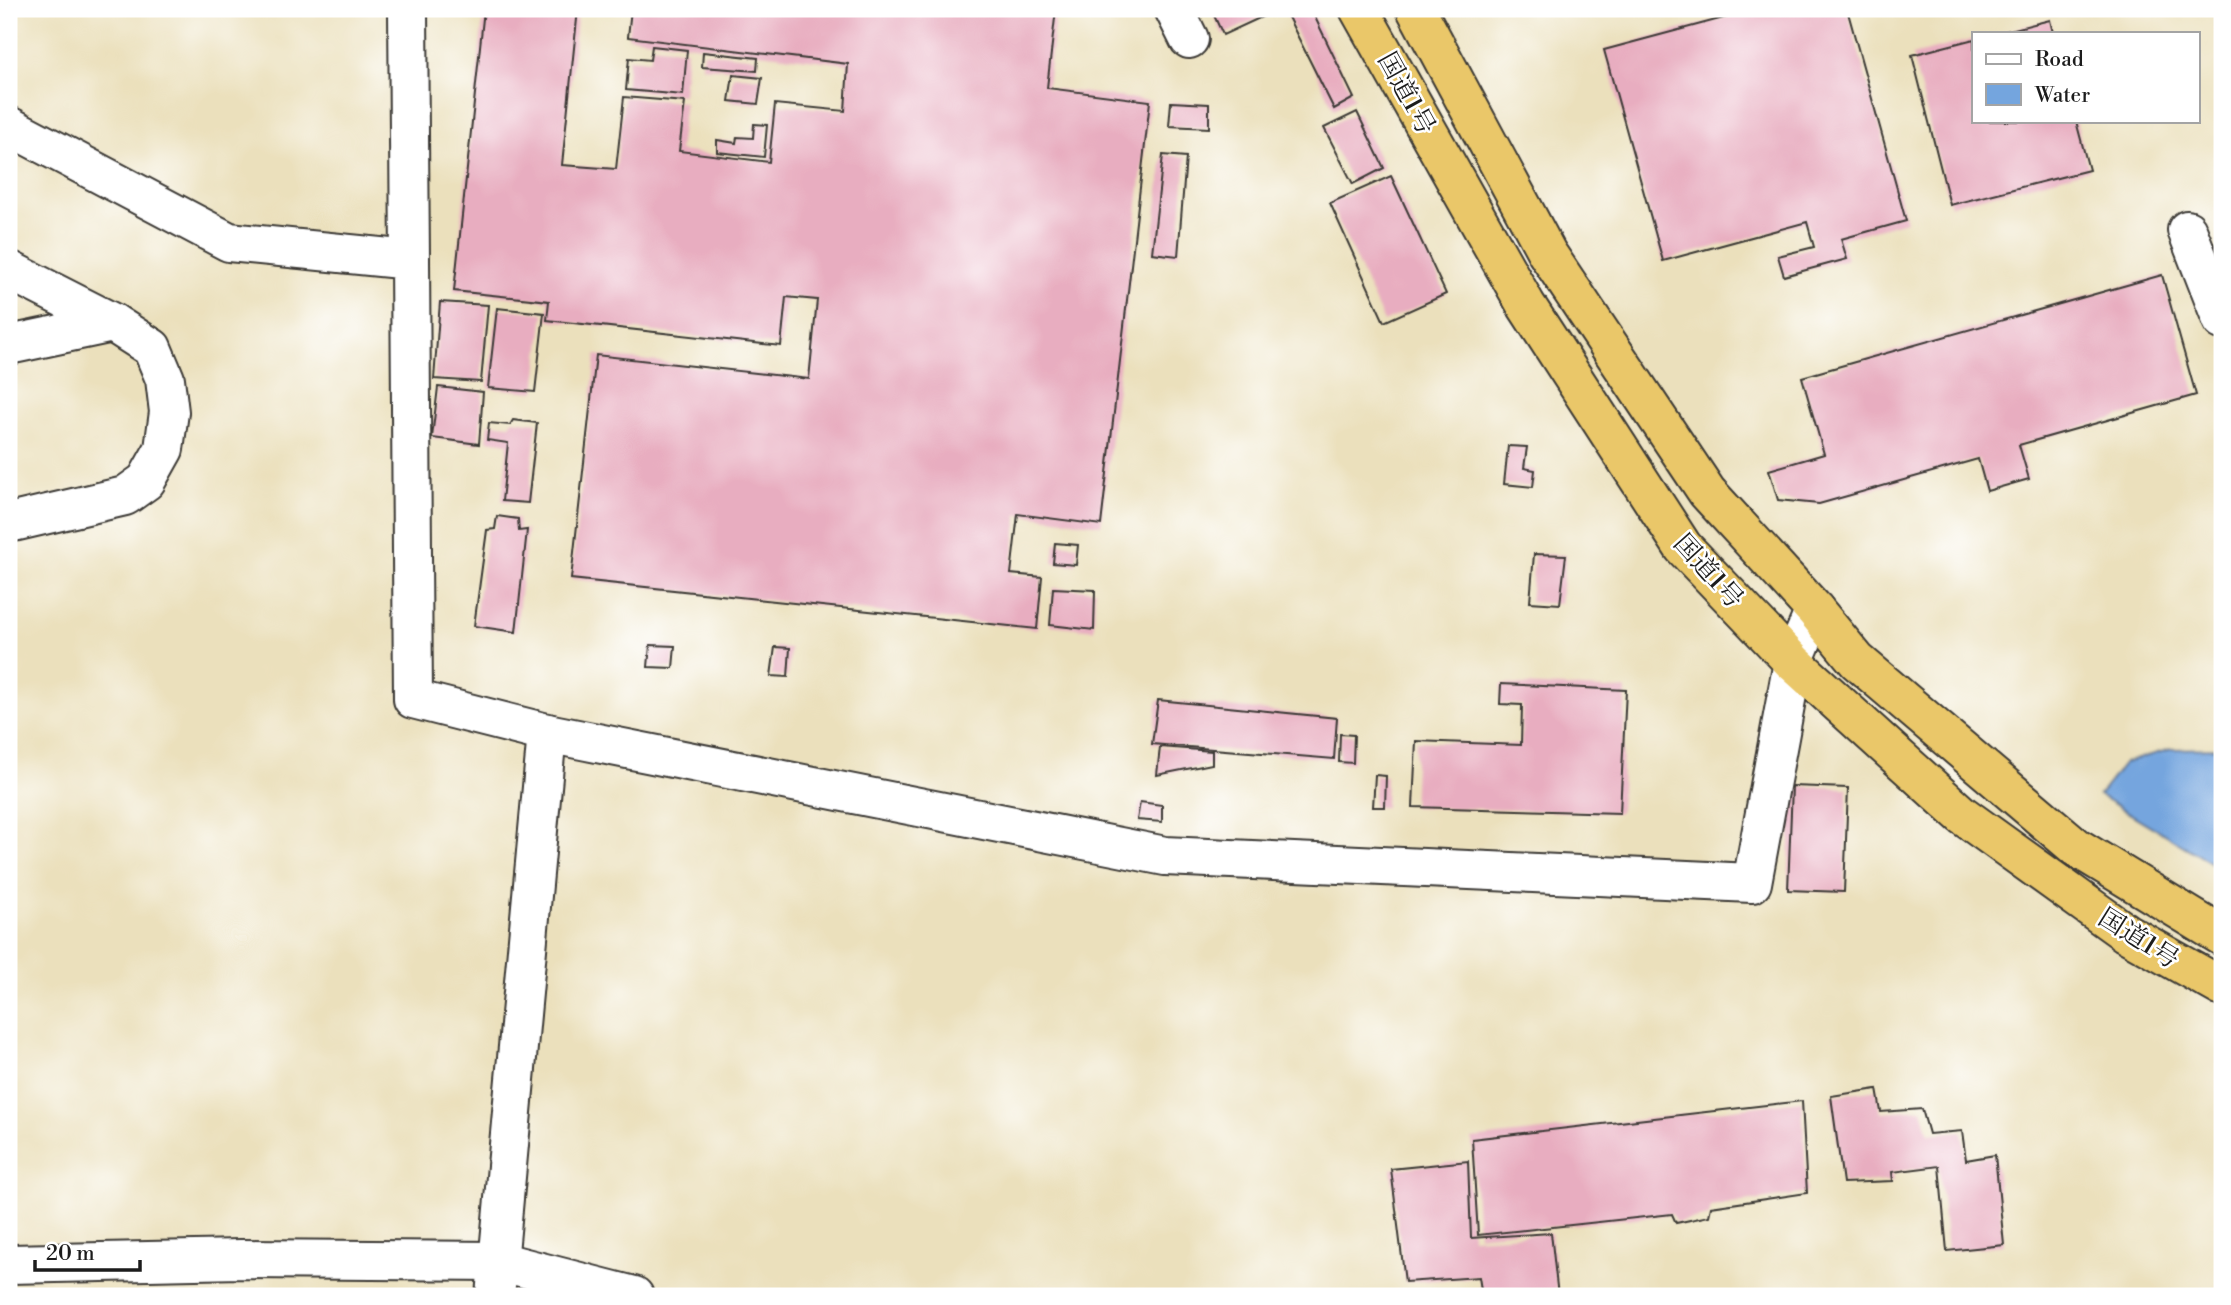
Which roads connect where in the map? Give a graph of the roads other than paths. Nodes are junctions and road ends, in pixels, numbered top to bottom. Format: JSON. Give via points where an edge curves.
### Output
{"nodes":[{"id":1,"x":408,"y":9,"type":"edge"},
{"id":2,"x":1359,"y":9,"type":"edge"},
{"id":3,"x":1416,"y":9,"type":"edge"},
{"id":4,"x":9,"y":126,"type":"edge"},
{"id":5,"x":2187,"y":230,"type":"dead end"},
{"id":6,"x":410,"y":260,"type":"junction"},
{"id":7,"x":9,"y":270,"type":"edge"},
{"id":8,"x":2222,"y":320,"type":"edge"},
{"id":9,"x":113,"y":323,"type":"junction"},
{"id":10,"x":9,"y":345,"type":"edge"},
{"id":11,"x":9,"y":523,"type":"edge"},
{"id":12,"x":1815,"y":610,"type":"junction"},
{"id":13,"x":1793,"y":662,"type":"junction"},
{"id":14,"x":547,"y":733,"type":"junction"},
{"id":15,"x":2222,"y":936,"type":"edge"},
{"id":16,"x":2222,"y":987,"type":"edge"},
{"id":17,"x":9,"y":1264,"type":"edge"},
{"id":18,"x":496,"y":1278,"type":"edge"},
{"id":19,"x":635,"y":1296,"type":"edge"}],
"edges":[{"from":1,"to":6,"type":"street"},
{"from":2,"to":13,"type":"highway","name":"国道1号","via":[[1526,305],[1683,547]]},
{"from":3,"to":12,"type":"highway","name":"国道1号","via":[[1547,253],[1707,492]]},
{"from":4,"to":6,"type":"street","via":[[229,242]]},
{"from":5,"to":8,"type":"street"},
{"from":6,"to":14,"type":"street","via":[[413,699]]},
{"from":7,"to":9,"type":"street"},
{"from":9,"to":10,"type":"street"},
{"from":9,"to":11,"type":"street","via":[[152,348],[165,379],[169,412],[164,449],[146,481],[125,496]]},
{"from":12,"to":13,"type":"street"},
{"from":12,"to":15,"type":"highway","name":"国道1号","via":[[1857,661],[2076,847]]},
{"from":13,"to":14,"type":"street","via":[[1752,883],[1165,856]]},
{"from":13,"to":16,"type":"highway","name":"国道1号","via":[[1962,815],[2126,933]]},
{"from":14,"to":18,"type":"street"},
{"from":17,"to":18,"type":"street","via":[[241,1259]]},
{"from":18,"to":19,"type":"street"}]}
